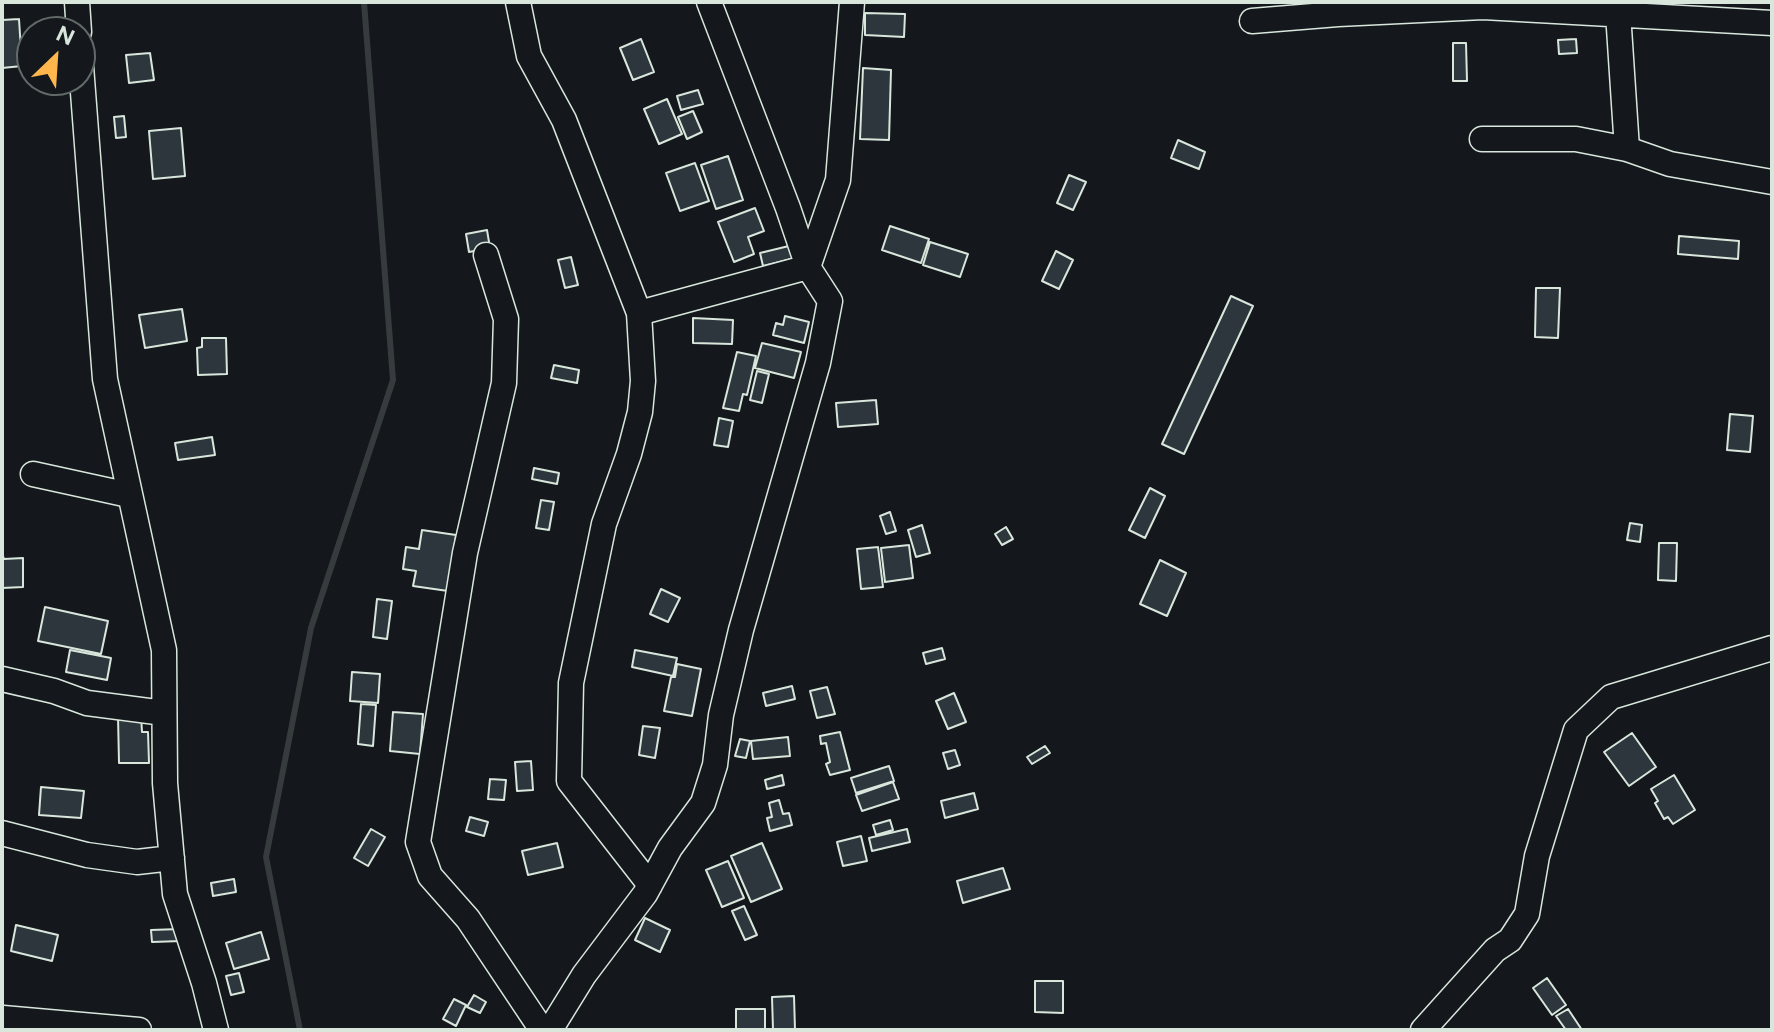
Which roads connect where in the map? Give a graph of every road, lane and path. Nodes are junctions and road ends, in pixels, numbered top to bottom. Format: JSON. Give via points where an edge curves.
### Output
{"nodes":[{"id":1,"x":518,"y":2,"type":"edge"},
{"id":2,"x":709,"y":2,"type":"edge"},
{"id":3,"x":852,"y":2,"type":"edge"},
{"id":4,"x":1618,"y":13,"type":"junction"},
{"id":5,"x":1252,"y":21,"type":"dead end"},
{"id":6,"x":1772,"y":23,"type":"edge"},
{"id":7,"x":83,"y":96,"type":"edge"},
{"id":8,"x":1482,"y":139,"type":"dead end"},
{"id":9,"x":1627,"y":149,"type":"junction"},
{"id":10,"x":1772,"y":182,"type":"edge"},
{"id":11,"x":486,"y":255,"type":"dead end"},
{"id":12,"x":808,"y":267,"type":"junction"},
{"id":13,"x":639,"y":313,"type":"junction"},
{"id":14,"x":33,"y":474,"type":"dead end"},
{"id":15,"x":129,"y":495,"type":"junction"},
{"id":16,"x":1772,"y":648,"type":"edge"},
{"id":17,"x":2,"y":679,"type":"edge"},
{"id":18,"x":164,"y":713,"type":"junction"},
{"id":19,"x":2,"y":833,"type":"edge"},
{"id":20,"x":172,"y":858,"type":"junction"},
{"id":21,"x":650,"y":885,"type":"junction"},
{"id":22,"x":3,"y":1018,"type":"edge"},
{"id":23,"x":139,"y":1030,"type":"edge"},
{"id":24,"x":194,"y":1030,"type":"edge"},
{"id":25,"x":216,"y":1030,"type":"edge"},
{"id":26,"x":542,"y":1030,"type":"edge"},
{"id":27,"x":550,"y":1030,"type":"edge"},
{"id":28,"x":1423,"y":1030,"type":"edge"}],
"edges":[{"from":1,"to":13,"type":"street","via":[[529,56],[564,120]]},
{"from":2,"to":12,"type":"street"},
{"from":3,"to":12,"type":"street","via":[[838,180]]},
{"from":4,"to":5,"type":"street","via":[[1483,7]]},
{"from":4,"to":6,"type":"street"},
{"from":4,"to":9,"type":"street"},
{"from":7,"to":15,"type":"street","via":[[105,379]]},
{"from":8,"to":9,"type":"street","via":[[1576,139]]},
{"from":9,"to":10,"type":"street","via":[[1670,164]]},
{"from":11,"to":26,"type":"street","via":[[506,319],[504,383],[465,553],[418,842],[430,876],[468,919]]},
{"from":12,"to":13,"type":"street"},
{"from":12,"to":21,"type":"street","via":[[830,301],[818,363],[741,630],[703,803]]},
{"from":13,"to":21,"type":"street","via":[[640,412],[604,524],[571,683],[569,781]]},
{"from":14,"to":15,"type":"street"},
{"from":15,"to":18,"type":"street","via":[[164,650]]},
{"from":16,"to":28,"type":"street","via":[[1611,697],[1576,730],[1537,856],[1527,914],[1510,940]]},
{"from":17,"to":18,"type":"street","via":[[87,703]]},
{"from":18,"to":20,"type":"street"},
{"from":19,"to":20,"type":"street","via":[[87,855],[137,862]]},
{"from":20,"to":25,"type":"street","via":[[175,894]]},
{"from":21,"to":27,"type":"street"},
{"from":22,"to":23,"type":"street"},
{"from":24,"to":25,"type":"street"}]}
